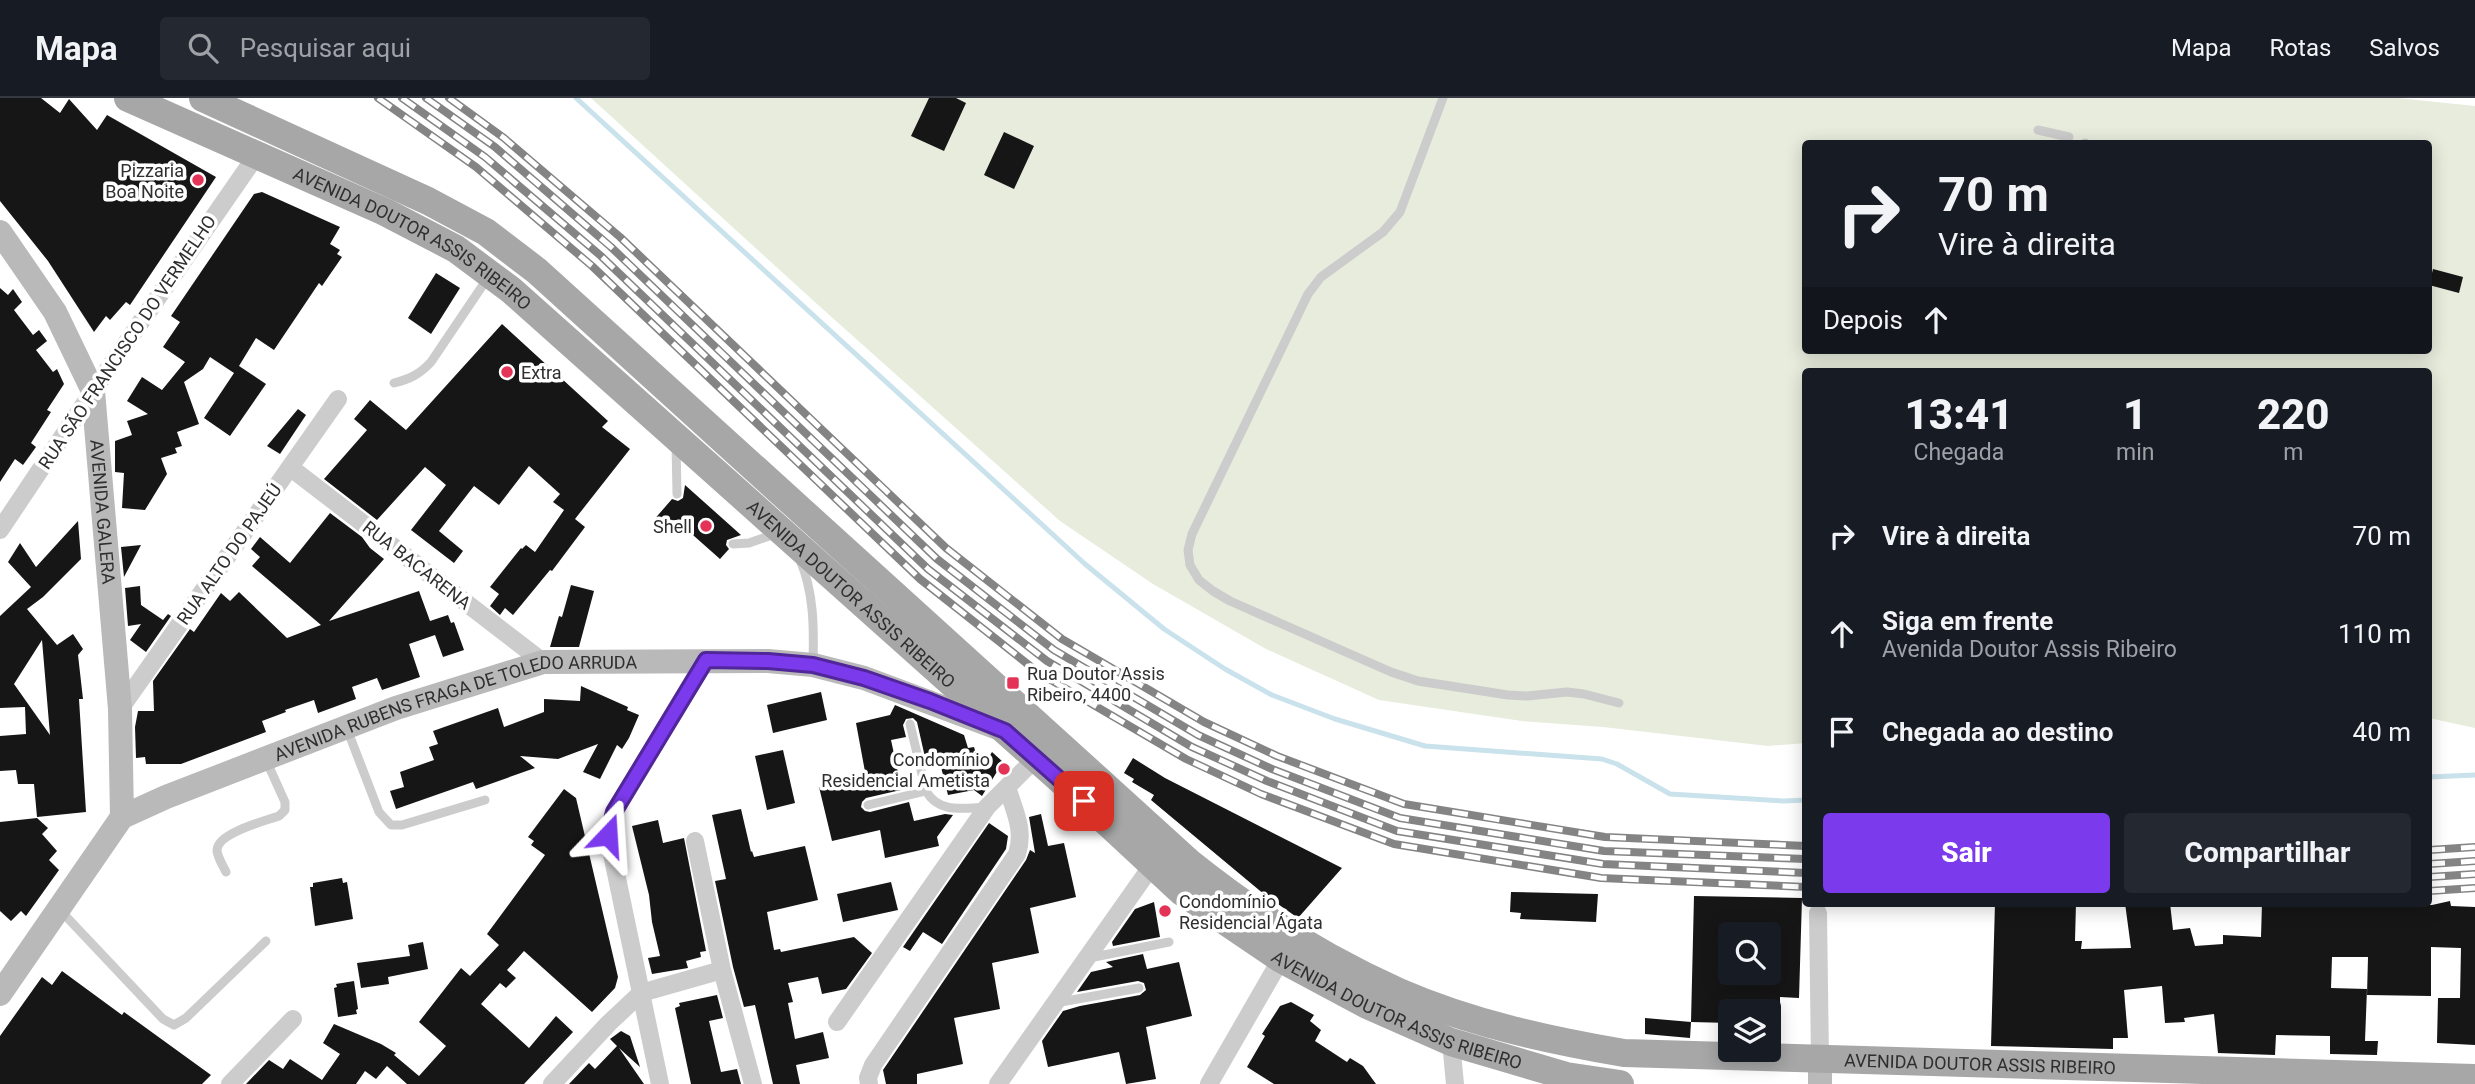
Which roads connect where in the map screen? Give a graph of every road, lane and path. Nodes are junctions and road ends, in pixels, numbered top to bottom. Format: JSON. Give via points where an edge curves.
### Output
{"nodes":[{"id":1,"x":128,"y":98,"type":"edge"},
{"id":2,"x":203,"y":98,"type":"edge"},
{"id":3,"x":1443,"y":98,"type":"edge"},
{"id":4,"x":2038,"y":130,"type":"dead end"},
{"id":5,"x":2069,"y":137,"type":"dead end"},
{"id":6,"x":256,"y":156,"type":"junction"},
{"id":7,"x":2,"y":238,"type":"edge"},
{"id":8,"x":490,"y":274,"type":"junction"},
{"id":9,"x":394,"y":383,"type":"dead end"},
{"id":10,"x":93,"y":391,"type":"junction"},
{"id":11,"x":338,"y":399,"type":"dead end"},
{"id":12,"x":676,"y":436,"type":"junction"},
{"id":13,"x":291,"y":468,"type":"junction"},
{"id":14,"x":677,"y":494,"type":"dead end"},
{"id":15,"x":0,"y":530,"type":"edge"},
{"id":16,"x":786,"y":534,"type":"junction"},
{"id":17,"x":733,"y":544,"type":"dead end"},
{"id":18,"x":706,"y":660,"type":"junction"},
{"id":19,"x":543,"y":662,"type":"junction"},
{"id":20,"x":813,"y":665,"type":"junction"},
{"id":21,"x":1619,"y":703,"type":"dead end"},
{"id":22,"x":120,"y":709,"type":"junction"},
{"id":23,"x":910,"y":724,"type":"dead end"},
{"id":24,"x":346,"y":727,"type":"junction"},
{"id":25,"x":1005,"y":731,"type":"junction"},
{"id":26,"x":265,"y":758,"type":"junction"},
{"id":27,"x":1036,"y":758,"type":"junction"},
{"id":28,"x":1007,"y":788,"type":"junction"},
{"id":29,"x":926,"y":790,"type":"junction"},
{"id":30,"x":485,"y":800,"type":"dead end"},
{"id":31,"x":868,"y":804,"type":"dead end"},
{"id":32,"x":987,"y":807,"type":"junction"},
{"id":33,"x":122,"y":817,"type":"junction"},
{"id":34,"x":695,"y":841,"type":"dead end"},
{"id":35,"x":1153,"y":864,"type":"junction"},
{"id":36,"x":226,"y":872,"type":"dead end"},
{"id":37,"x":59,"y":908,"type":"junction"},
{"id":38,"x":1818,"y":913,"type":"dead end"},
{"id":39,"x":266,"y":941,"type":"dead end"},
{"id":40,"x":1169,"y":942,"type":"dead end"},
{"id":41,"x":1084,"y":959,"type":"junction"},
{"id":42,"x":1281,"y":959,"type":"junction"},
{"id":43,"x":722,"y":971,"type":"junction"},
{"id":44,"x":2,"y":984,"type":"edge"},
{"id":45,"x":1139,"y":988,"type":"dead end"},
{"id":46,"x":641,"y":993,"type":"junction"},
{"id":47,"x":1053,"y":1004,"type":"junction"},
{"id":48,"x":293,"y":1019,"type":"dead end"},
{"id":49,"x":837,"y":1022,"type":"dead end"},
{"id":50,"x":1451,"y":1042,"type":"junction"},
{"id":51,"x":1820,"y":1072,"type":"edge"},
{"id":52,"x":2475,"y":1077,"type":"edge"},
{"id":53,"x":230,"y":1084,"type":"edge"},
{"id":54,"x":552,"y":1084,"type":"edge"},
{"id":55,"x":660,"y":1084,"type":"edge"},
{"id":56,"x":753,"y":1084,"type":"edge"},
{"id":57,"x":869,"y":1084,"type":"edge"},
{"id":58,"x":998,"y":1084,"type":"edge"},
{"id":59,"x":1209,"y":1084,"type":"edge"},
{"id":60,"x":1455,"y":1084,"type":"edge"},
{"id":61,"x":1620,"y":1084,"type":"edge"}],
"edges":[{"from":1,"to":6,"type":"main road","name":"AVENIDA DOUTOR ASSIS RIBEIRO"},
{"from":2,"to":51,"type":"main road","name":"AVENIDA DOUTOR ASSIS RIBEIRO","via":[[486,232],[537,271],[1191,864],[1234,898],[1326,955],[1399,992],[1455,1013],[1570,1044],[1624,1054]]},
{"from":3,"to":21,"type":"lane","via":[[1400,212],[1383,232],[1321,277],[1308,294],[1192,534],[1190,565],[1199,580],[1230,601],[1418,681],[1527,696],[1567,692]]},
{"from":4,"to":5,"type":"lane"},
{"from":6,"to":8,"type":"main road","name":"AVENIDA DOUTOR ASSIS RIBEIRO","via":[[385,212],[456,249]]},
{"from":6,"to":10,"type":"street","name":"RUA SÃO FRANCISCO DO VERMELHO"},
{"from":7,"to":10,"type":"street","name":"AVENIDA GALERA","via":[[55,312]]},
{"from":8,"to":9,"type":"lane","via":[[431,362],[415,376]]},
{"from":8,"to":12,"type":"main road","name":"AVENIDA DOUTOR ASSIS RIBEIRO"},
{"from":10,"to":15,"type":"street","name":"RUA SÃO FRANCISCO DO VERMELHO"},
{"from":10,"to":22,"type":"street","name":"AVENIDA GALERA"},
{"from":11,"to":13,"type":"street","name":"RUA ALTO DO PAJEÚ"},
{"from":12,"to":14,"type":"lane"},
{"from":12,"to":16,"type":"main road","name":"AVENIDA DOUTOR ASSIS RIBEIRO"},
{"from":13,"to":19,"type":"street","name":"RUA BACARENA"},
{"from":13,"to":22,"type":"street","name":"RUA ALTO DO PAJEÚ"},
{"from":16,"to":17,"type":"lane"},
{"from":16,"to":20,"type":"lane","via":[[808,579]]},
{"from":16,"to":25,"type":"main road","name":"AVENIDA DOUTOR ASSIS RIBEIRO"},
{"from":18,"to":19,"type":"street","name":"AVENIDA RUBENS FRAGA DE TOLEDO ARRUDA"},
{"from":18,"to":20,"type":"street","name":"AVENIDA RUBENS FRAGA DE TOLEDO ARRUDA"},
{"from":18,"to":46,"type":"street","via":[[614,812],[608,835]]},
{"from":19,"to":24,"type":"street","name":"AVENIDA RUBENS FRAGA DE TOLEDO ARRUDA"},
{"from":20,"to":25,"type":"street","name":"AVENIDA RUBENS FRAGA DE TOLEDO ARRUDA","via":[[864,678]]},
{"from":22,"to":33,"type":"street","name":"AVENIDA GALERA"},
{"from":23,"to":29,"type":"lane"},
{"from":24,"to":26,"type":"street","name":"AVENIDA RUBENS FRAGA DE TOLEDO ARRUDA"},
{"from":24,"to":30,"type":"lane","via":[[379,811],[391,824],[402,825]]},
{"from":25,"to":27,"type":"main road","name":"AVENIDA DOUTOR ASSIS RIBEIRO"},
{"from":26,"to":33,"type":"street","name":"AVENIDA RUBENS FRAGA DE TOLEDO ARRUDA"},
{"from":26,"to":36,"type":"lane","via":[[285,810],[223,838],[217,852]]},
{"from":27,"to":28,"type":"street"},
{"from":27,"to":35,"type":"main road","name":"AVENIDA DOUTOR ASSIS RIBEIRO"},
{"from":28,"to":32,"type":"street"},
{"from":28,"to":57,"type":"street","via":[[1020,826],[1017,854],[873,1065]]},
{"from":29,"to":31,"type":"lane"},
{"from":29,"to":32,"type":"lane","via":[[945,807]]},
{"from":32,"to":49,"type":"street"},
{"from":33,"to":37,"type":"street"},
{"from":34,"to":43,"type":"street"},
{"from":35,"to":41,"type":"street"},
{"from":35,"to":42,"type":"main road","name":"AVENIDA DOUTOR ASSIS RIBEIRO","via":[[1182,892]]},
{"from":37,"to":39,"type":"lane","via":[[163,1019],[174,1024],[181,1023]]},
{"from":37,"to":44,"type":"street"},
{"from":38,"to":51,"type":"street"},
{"from":40,"to":41,"type":"lane"},
{"from":41,"to":47,"type":"street"},
{"from":42,"to":50,"type":"main road","name":"AVENIDA DOUTOR ASSIS RIBEIRO","via":[[1367,1005]]},
{"from":42,"to":59,"type":"street"},
{"from":43,"to":46,"type":"street"},
{"from":43,"to":56,"type":"street"},
{"from":45,"to":47,"type":"lane"},
{"from":46,"to":54,"type":"street"},
{"from":46,"to":55,"type":"street"},
{"from":47,"to":58,"type":"street"},
{"from":48,"to":53,"type":"street"},
{"from":50,"to":60,"type":"street"},
{"from":50,"to":61,"type":"main road","name":"AVENIDA DOUTOR ASSIS RIBEIRO","via":[[1566,1076]]},
{"from":51,"to":52,"type":"main road","name":"AVENIDA DOUTOR ASSIS RIBEIRO"}]}
